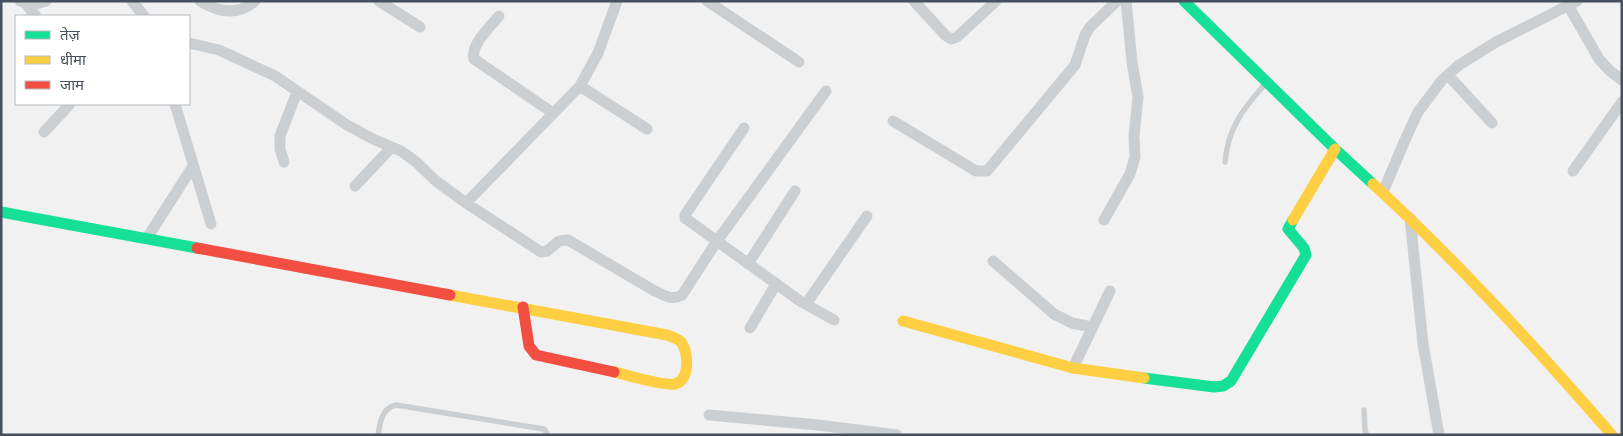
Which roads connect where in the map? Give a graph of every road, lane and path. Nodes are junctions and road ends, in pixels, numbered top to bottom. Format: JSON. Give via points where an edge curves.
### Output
{"nodes":[{"id":1,"x":46,"y":1,"type":"edge"},
{"id":2,"x":132,"y":1,"type":"edge"},
{"id":3,"x":200,"y":1,"type":"edge"},
{"id":4,"x":255,"y":1,"type":"edge"},
{"id":5,"x":379,"y":1,"type":"edge"},
{"id":6,"x":617,"y":1,"type":"edge"},
{"id":7,"x":707,"y":1,"type":"edge"},
{"id":8,"x":914,"y":1,"type":"edge"},
{"id":9,"x":996,"y":1,"type":"edge"},
{"id":10,"x":1117,"y":1,"type":"edge"},
{"id":11,"x":1126,"y":1,"type":"edge"},
{"id":12,"x":1184,"y":1,"type":"edge"},
{"id":13,"x":22,"y":2,"type":"edge"},
{"id":14,"x":1573,"y":3,"type":"edge"},
{"id":15,"x":35,"y":15,"type":"edge"},
{"id":16,"x":143,"y":15,"type":"edge"},
{"id":17,"x":500,"y":16,"type":"dead end"},
{"id":18,"x":420,"y":26,"type":"dead end"},
{"id":19,"x":190,"y":43,"type":"edge"},
{"id":20,"x":798,"y":62,"type":"dead end"},
{"id":21,"x":1448,"y":75,"type":"junction"},
{"id":22,"x":1622,"y":80,"type":"edge"},
{"id":23,"x":1266,"y":82,"type":"junction"},
{"id":24,"x":580,"y":86,"type":"junction"},
{"id":25,"x":297,"y":92,"type":"junction"},
{"id":26,"x":826,"y":92,"type":"dead end"},
{"id":27,"x":1622,"y":102,"type":"edge"},
{"id":28,"x":69,"y":105,"type":"edge"},
{"id":29,"x":175,"y":105,"type":"edge"},
{"id":30,"x":553,"y":113,"type":"junction"},
{"id":31,"x":893,"y":121,"type":"dead end"},
{"id":32,"x":1492,"y":123,"type":"dead end"},
{"id":33,"x":744,"y":128,"type":"dead end"},
{"id":34,"x":647,"y":129,"type":"dead end"},
{"id":35,"x":44,"y":132,"type":"dead end"},
{"id":36,"x":391,"y":148,"type":"junction"},
{"id":37,"x":1335,"y":149,"type":"junction"},
{"id":38,"x":284,"y":162,"type":"dead end"},
{"id":39,"x":1225,"y":162,"type":"dead end"},
{"id":40,"x":194,"y":166,"type":"junction"},
{"id":41,"x":1573,"y":170,"type":"dead end"},
{"id":42,"x":355,"y":186,"type":"dead end"},
{"id":43,"x":795,"y":191,"type":"dead end"},
{"id":44,"x":1383,"y":192,"type":"junction"},
{"id":45,"x":466,"y":203,"type":"junction"},
{"id":46,"x":1,"y":212,"type":"edge"},
{"id":47,"x":866,"y":216,"type":"dead end"},
{"id":48,"x":1410,"y":218,"type":"junction"},
{"id":49,"x":1104,"y":220,"type":"dead end"},
{"id":50,"x":212,"y":224,"type":"dead end"},
{"id":51,"x":147,"y":238,"type":"junction"},
{"id":52,"x":716,"y":241,"type":"junction"},
{"id":53,"x":993,"y":262,"type":"dead end"},
{"id":54,"x":748,"y":264,"type":"junction"},
{"id":55,"x":776,"y":284,"type":"junction"},
{"id":56,"x":1110,"y":290,"type":"dead end"},
{"id":57,"x":806,"y":304,"type":"junction"},
{"id":58,"x":523,"y":307,"type":"junction"},
{"id":59,"x":834,"y":320,"type":"dead end"},
{"id":60,"x":903,"y":321,"type":"dead end"},
{"id":61,"x":1092,"y":327,"type":"junction"},
{"id":62,"x":750,"y":328,"type":"dead end"},
{"id":63,"x":1073,"y":368,"type":"junction"},
{"id":64,"x":1364,"y":410,"type":"dead end"},
{"id":65,"x":709,"y":415,"type":"dead end"},
{"id":66,"x":817,"y":430,"type":"edge"},
{"id":67,"x":378,"y":435,"type":"edge"},
{"id":68,"x":548,"y":435,"type":"edge"},
{"id":69,"x":897,"y":435,"type":"edge"},
{"id":70,"x":1367,"y":435,"type":"edge"},
{"id":71,"x":1438,"y":435,"type":"edge"},
{"id":72,"x":1612,"y":435,"type":"edge"}],
"edges":[{"from":1,"to":13,"type":"street","via":[[38,4]]},
{"from":2,"to":16,"type":"street"},
{"from":3,"to":4,"type":"street","via":[[209,7],[230,12]]},
{"from":5,"to":18,"type":"street"},
{"from":6,"to":24,"type":"street","via":[[598,53]]},
{"from":7,"to":20,"type":"street"},
{"from":8,"to":9,"type":"street","via":[[945,36],[954,38]]},
{"from":10,"to":31,"type":"street","via":[[1090,28],[1080,45],[1075,64],[987,171],[976,171]]},
{"from":11,"to":49,"type":"street","via":[[1138,97],[1135,157],[1130,174]]},
{"from":12,"to":23,"type":"street"},
{"from":13,"to":15,"type":"street"},
{"from":14,"to":21,"type":"street","via":[[1496,42]]},
{"from":14,"to":22,"type":"street","via":[[1599,59]]},
{"from":17,"to":30,"type":"street","via":[[475,48],[474,59]]},
{"from":19,"to":25,"type":"street","via":[[238,58],[275,76]]},
{"from":21,"to":32,"type":"street"},
{"from":21,"to":44,"type":"street","via":[[1418,112]]},
{"from":23,"to":37,"type":"street"},
{"from":23,"to":39,"type":"lane","via":[[1232,129]]},
{"from":24,"to":30,"type":"street"},
{"from":24,"to":34,"type":"street"},
{"from":25,"to":36,"type":"street","via":[[347,125]]},
{"from":25,"to":38,"type":"street","via":[[280,136]]},
{"from":26,"to":52,"type":"street"},
{"from":27,"to":41,"type":"street"},
{"from":28,"to":35,"type":"street"},
{"from":29,"to":40,"type":"street"},
{"from":30,"to":45,"type":"street"},
{"from":33,"to":52,"type":"street","via":[[685,216]]},
{"from":36,"to":42,"type":"street"},
{"from":36,"to":45,"type":"street","via":[[415,161]]},
{"from":37,"to":44,"type":"street"},
{"from":37,"to":63,"type":"street","via":[[1288,228],[1306,255],[1231,381],[1214,387]]},
{"from":40,"to":50,"type":"street"},
{"from":40,"to":51,"type":"street"},
{"from":43,"to":54,"type":"street"},
{"from":44,"to":48,"type":"street"},
{"from":45,"to":52,"type":"street","via":[[541,252],[559,241],[568,240],[653,290],[673,298],[682,295]]},
{"from":46,"to":51,"type":"street"},
{"from":47,"to":57,"type":"street"},
{"from":48,"to":71,"type":"street","via":[[1423,344]]},
{"from":48,"to":72,"type":"street","via":[[1548,362]]},
{"from":51,"to":58,"type":"street"},
{"from":52,"to":54,"type":"street"},
{"from":53,"to":61,"type":"street","via":[[1054,314],[1072,323]]},
{"from":54,"to":55,"type":"street"},
{"from":55,"to":57,"type":"street"},
{"from":55,"to":62,"type":"street"},
{"from":56,"to":61,"type":"street"},
{"from":57,"to":59,"type":"street"},
{"from":58,"to":58,"type":"street","via":[[675,337],[685,352],[685,374],[677,383],[662,383],[536,355],[529,346]]},
{"from":60,"to":63,"type":"street"},
{"from":61,"to":63,"type":"street"},
{"from":64,"to":70,"type":"lane"},
{"from":65,"to":66,"type":"street"},
{"from":66,"to":69,"type":"street"},
{"from":67,"to":68,"type":"lane","via":[[383,415],[389,407],[396,405],[544,429]]}]}
